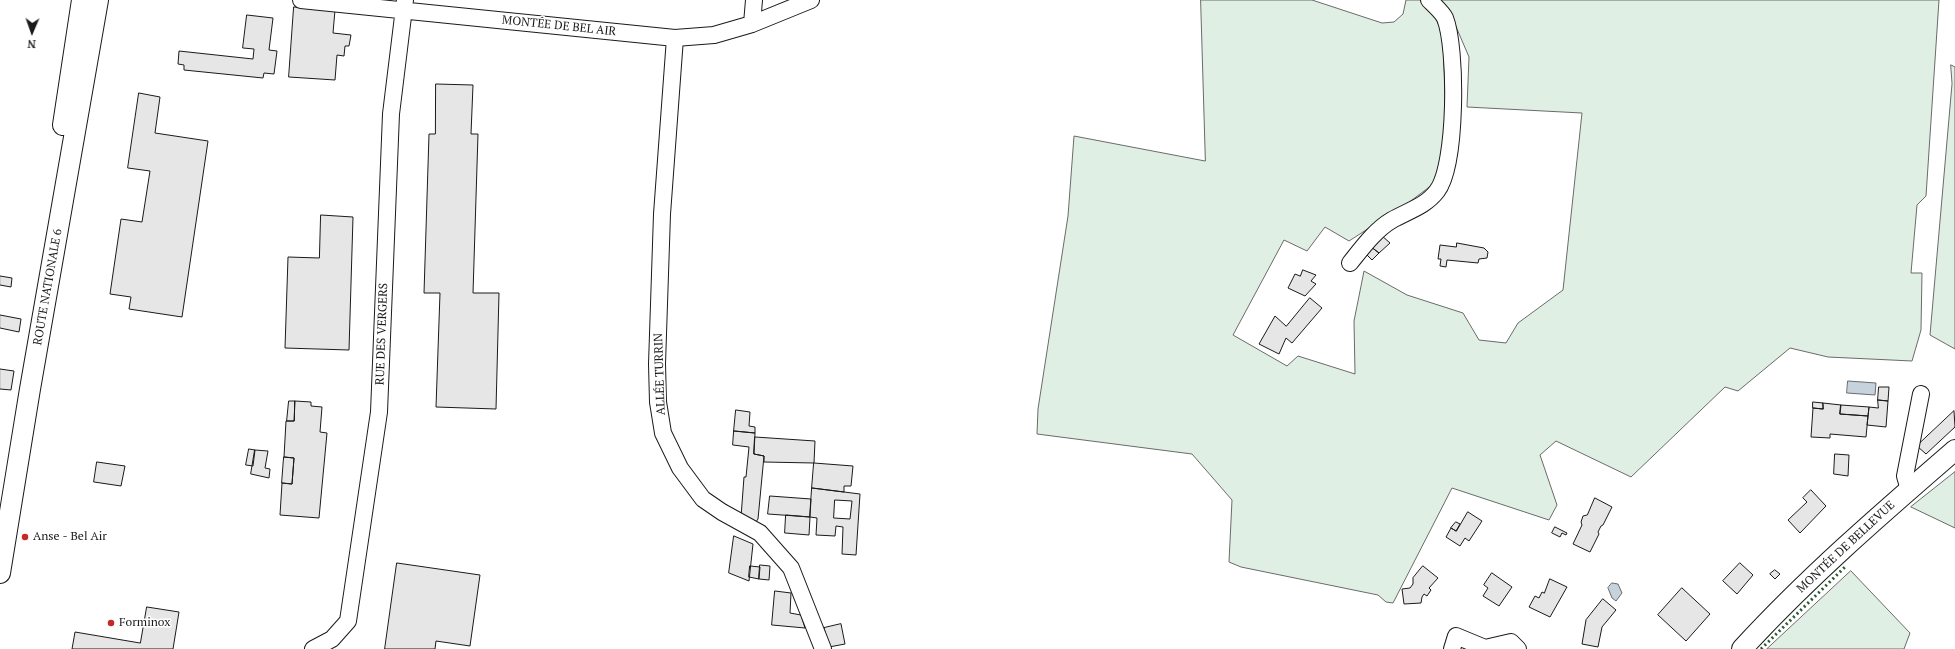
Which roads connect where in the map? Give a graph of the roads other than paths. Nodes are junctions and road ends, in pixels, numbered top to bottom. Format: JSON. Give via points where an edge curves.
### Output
{"nodes":[{"id":1,"x":82,"y":0,"type":"edge"},
{"id":2,"x":98,"y":0,"type":"edge"},
{"id":3,"x":301,"y":0,"type":"edge"},
{"id":4,"x":754,"y":0,"type":"edge"},
{"id":5,"x":811,"y":0,"type":"edge"},
{"id":6,"x":1429,"y":0,"type":"edge"},
{"id":7,"x":404,"y":5,"type":"edge"},
{"id":8,"x":752,"y":24,"type":"junction"},
{"id":9,"x":675,"y":38,"type":"junction"},
{"id":10,"x":1350,"y":263,"type":"dead end"},
{"id":11,"x":30,"y":389,"type":"junction"},
{"id":12,"x":1921,"y":394,"type":"dead end"},
{"id":13,"x":1955,"y":450,"type":"edge"},
{"id":14,"x":1909,"y":490,"type":"junction"},
{"id":15,"x":0,"y":573,"type":"edge"},
{"id":16,"x":313,"y":649,"type":"edge"},
{"id":17,"x":823,"y":649,"type":"edge"},
{"id":18,"x":1452,"y":649,"type":"edge"},
{"id":19,"x":1518,"y":649,"type":"edge"},
{"id":20,"x":1742,"y":649,"type":"edge"}],
"edges":[{"from":1,"to":11,"type":"main road","via":[[39,283]]},
{"from":2,"to":11,"type":"main road","name":"ROUTE NATIONALE 6"},
{"from":3,"to":7,"type":"street","name":"MONTÉE DE BEL AIR"},
{"from":4,"to":8,"type":"street"},
{"from":5,"to":8,"type":"street","name":"MONTÉE DE BEL AIR"},
{"from":6,"to":10,"type":"street","via":[[1445,17],[1452,55],[1452,142],[1446,176],[1437,191],[1420,206],[1391,220],[1375,233]]},
{"from":7,"to":9,"type":"street","name":"MONTÉE DE BEL AIR"},
{"from":7,"to":16,"type":"street","name":"RUE DES VERGERS","via":[[391,114],[378,419],[348,621],[332,639]]},
{"from":8,"to":9,"type":"street","name":"MONTÉE DE BEL AIR","via":[[714,35]]},
{"from":9,"to":17,"type":"street","name":"ALLÉE TURRIN","via":[[662,214],[657,364],[658,402],[663,433],[680,468],[703,499],[760,532],[791,568]]},
{"from":11,"to":15,"type":"main road","name":"ROUTE NATIONALE 6"},
{"from":12,"to":14,"type":"street","via":[[1905,476]]},
{"from":13,"to":14,"type":"main road","name":"MONTÉE DE BELLEVUE"},
{"from":14,"to":20,"type":"main road","name":"MONTÉE DE BELLEVUE","via":[[1839,550]]},
{"from":18,"to":19,"type":"street","via":[[1456,636],[1485,648],[1511,642]]}]}
